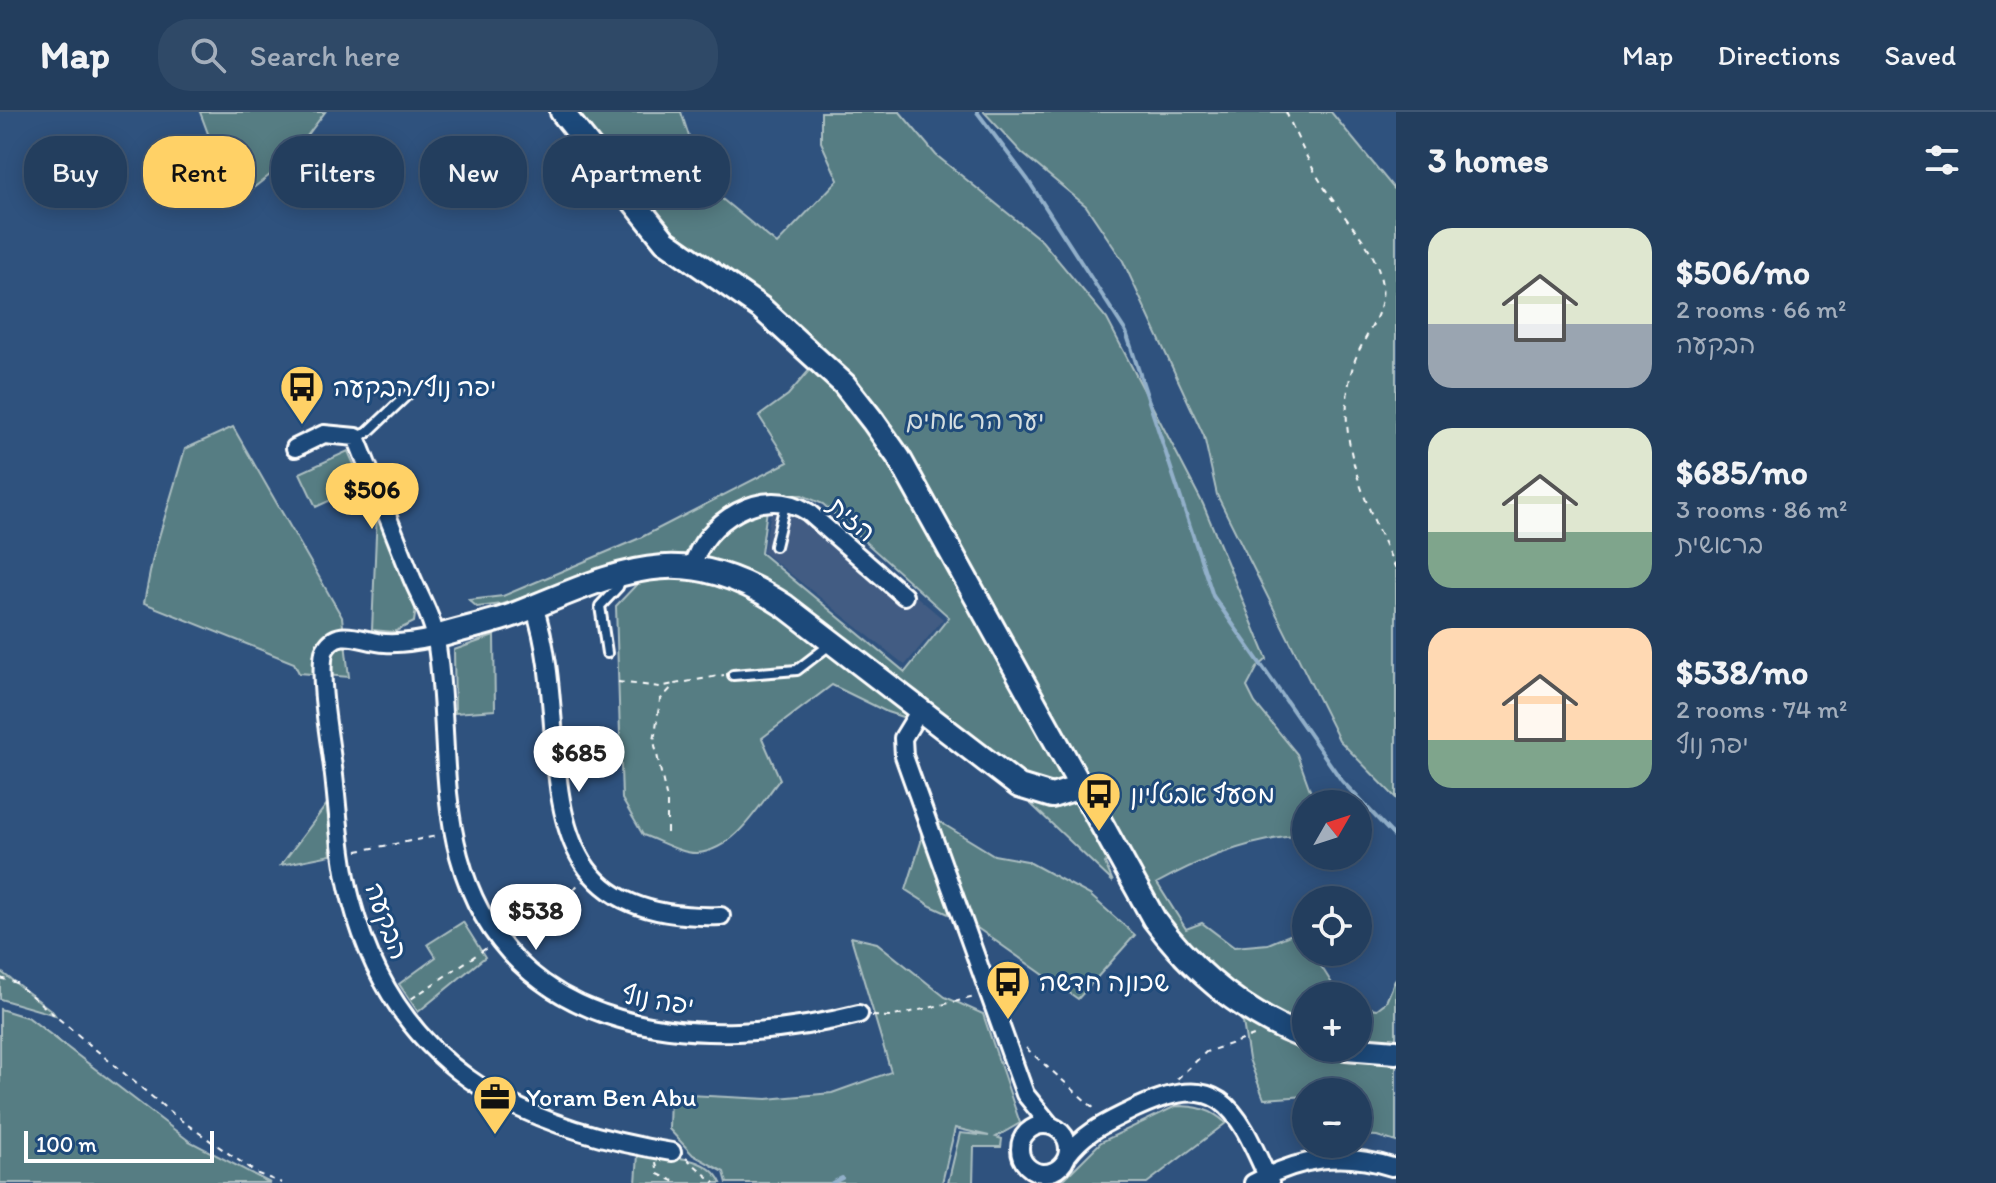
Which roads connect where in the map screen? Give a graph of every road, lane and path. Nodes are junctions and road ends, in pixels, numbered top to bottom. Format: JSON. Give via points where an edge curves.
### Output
{"nodes":[{"id":1,"x":562,"y":112,"type":"edge"},
{"id":2,"x":1286,"y":112,"type":"edge"},
{"id":3,"x":407,"y":395,"type":"dead end"},
{"id":4,"x":356,"y":437,"type":"junction"},
{"id":5,"x":295,"y":448,"type":"dead end"},
{"id":6,"x":785,"y":505,"type":"junction"},
{"id":7,"x":775,"y":546,"type":"dead end"},
{"id":8,"x":692,"y":567,"type":"junction"},
{"id":9,"x":1396,"y":569,"type":"edge"},
{"id":10,"x":623,"y":573,"type":"junction"},
{"id":11,"x":904,"y":596,"type":"dead end"},
{"id":12,"x":534,"y":606,"type":"junction"},
{"id":13,"x":436,"y":637,"type":"junction"},
{"id":14,"x":832,"y":642,"type":"junction"},
{"id":15,"x":607,"y":653,"type":"dead end"},
{"id":16,"x":733,"y":675,"type":"joint"},
{"id":17,"x":618,"y":682,"type":"dead end"},
{"id":18,"x":675,"y":684,"type":"junction"},
{"id":19,"x":920,"y":710,"type":"junction"},
{"id":20,"x":1080,"y":787,"type":"junction"},
{"id":21,"x":454,"y":833,"type":"junction"},
{"id":22,"x":667,"y":833,"type":"dead end"},
{"id":23,"x":342,"y":854,"type":"junction"},
{"id":24,"x":592,"y":874,"type":"junction"},
{"id":25,"x":721,"y":916,"type":"dead end"},
{"id":26,"x":501,"y":943,"type":"junction"},
{"id":27,"x":0,"y":978,"type":"edge"},
{"id":28,"x":988,"y":993,"type":"junction"},
{"id":29,"x":400,"y":1007,"type":"junction"},
{"id":30,"x":859,"y":1014,"type":"joint"},
{"id":31,"x":1292,"y":1031,"type":"edge"},
{"id":32,"x":1264,"y":1035,"type":"dead end"},
{"id":33,"x":1005,"y":1040,"type":"junction"},
{"id":34,"x":1372,"y":1050,"type":"edge"},
{"id":35,"x":1396,"y":1052,"type":"edge"},
{"id":36,"x":1174,"y":1081,"type":"dead end"},
{"id":37,"x":1025,"y":1094,"type":"junction"},
{"id":38,"x":1102,"y":1124,"type":"junction"},
{"id":39,"x":1056,"y":1128,"type":"junction"},
{"id":40,"x":1023,"y":1138,"type":"junction"},
{"id":41,"x":666,"y":1151,"type":"junction"},
{"id":42,"x":1067,"y":1156,"type":"junction"},
{"id":43,"x":1023,"y":1160,"type":"junction"},
{"id":44,"x":1392,"y":1167,"type":"dead end"},
{"id":45,"x":1040,"y":1178,"type":"edge"},
{"id":46,"x":1264,"y":1181,"type":"edge"},
{"id":47,"x":282,"y":1183,"type":"edge"},
{"id":48,"x":678,"y":1183,"type":"edge"},
{"id":49,"x":715,"y":1183,"type":"edge"},
{"id":50,"x":1023,"y":1183,"type":"edge"}],
"edges":[{"from":1,"to":20,"type":"main road","via":[[665,241],[761,308],[844,384],[873,421],[899,458]]},
{"from":2,"to":9,"type":"path","via":[[1310,165],[1378,260],[1383,291],[1378,313],[1347,390],[1348,451]]},
{"from":3,"to":4,"type":"lane"},
{"from":4,"to":5,"type":"street","via":[[324,434]]},
{"from":4,"to":13,"type":"street","name":"יפה נוף"},
{"from":6,"to":7,"type":"lane"},
{"from":6,"to":8,"type":"street","name":"הזית","via":[[755,506],[723,519],[702,541]]},
{"from":6,"to":11,"type":"street","name":"הזית","via":[[807,511]]},
{"from":8,"to":10,"type":"main road"},
{"from":8,"to":14,"type":"main road","via":[[759,590]]},
{"from":10,"to":12,"type":"main road"},
{"from":10,"to":15,"type":"lane","via":[[600,606]]},
{"from":12,"to":13,"type":"main road"},
{"from":12,"to":24,"type":"street","via":[[547,663],[558,795],[571,839]]},
{"from":13,"to":21,"type":"street","name":"יפה נוף"},
{"from":13,"to":23,"type":"street","name":"הבקעה","via":[[392,643],[346,635],[326,646]]},
{"from":14,"to":16,"type":"lane","via":[[797,670]]},
{"from":14,"to":19,"type":"main road"},
{"from":16,"to":18,"type":"path"},
{"from":17,"to":18,"type":"path"},
{"from":18,"to":22,"type":"path","via":[[660,700],[654,741],[667,800]]},
{"from":19,"to":20,"type":"main road","via":[[1028,791],[1052,796]]},
{"from":19,"to":28,"type":"street","via":[[903,738],[903,753]]},
{"from":20,"to":31,"type":"main road","via":[[1139,897],[1185,957],[1238,1002]]},
{"from":21,"to":23,"type":"path"},
{"from":21,"to":26,"type":"street","name":"יפה נוף","via":[[468,885]]},
{"from":23,"to":29,"type":"street","name":"הבקעה","via":[[365,943]]},
{"from":24,"to":25,"type":"street","via":[[617,897],[645,911],[679,918]]},
{"from":24,"to":26,"type":"path"},
{"from":26,"to":29,"type":"path"},
{"from":26,"to":30,"type":"street","name":"יפה נוף","via":[[545,985],[575,1004],[648,1025],[753,1032]]},
{"from":27,"to":47,"type":"path","via":[[16,983],[175,1116],[258,1174]]},
{"from":28,"to":30,"type":"path","via":[[890,1017]]},
{"from":28,"to":33,"type":"street"},
{"from":29,"to":41,"type":"street","name":"הבקעה","via":[[441,1057],[502,1102],[568,1130]]},
{"from":32,"to":36,"type":"path","via":[[1206,1052]]},
{"from":33,"to":37,"type":"street"},
{"from":33,"to":38,"type":"path","via":[[1037,1057]]},
{"from":34,"to":35,"type":"main road"},
{"from":37,"to":39,"type":"street"},
{"from":37,"to":40,"type":"street"},
{"from":38,"to":39,"type":"street"},
{"from":38,"to":42,"type":"street"},
{"from":38,"to":46,"type":"street","via":[[1174,1092],[1204,1093],[1236,1116]]},
{"from":39,"to":40,"type":"street","via":[[1033,1128]]},
{"from":39,"to":42,"type":"street","via":[[1067,1142]]},
{"from":40,"to":43,"type":"street"},
{"from":41,"to":48,"type":"path","via":[[656,1171]]},
{"from":41,"to":49,"type":"path","via":[[680,1153]]},
{"from":42,"to":45,"type":"street","via":[[1060,1168]]},
{"from":43,"to":45,"type":"street"},
{"from":43,"to":50,"type":"street"},
{"from":44,"to":46,"type":"street","via":[[1351,1157],[1323,1157],[1295,1163]]}]}
